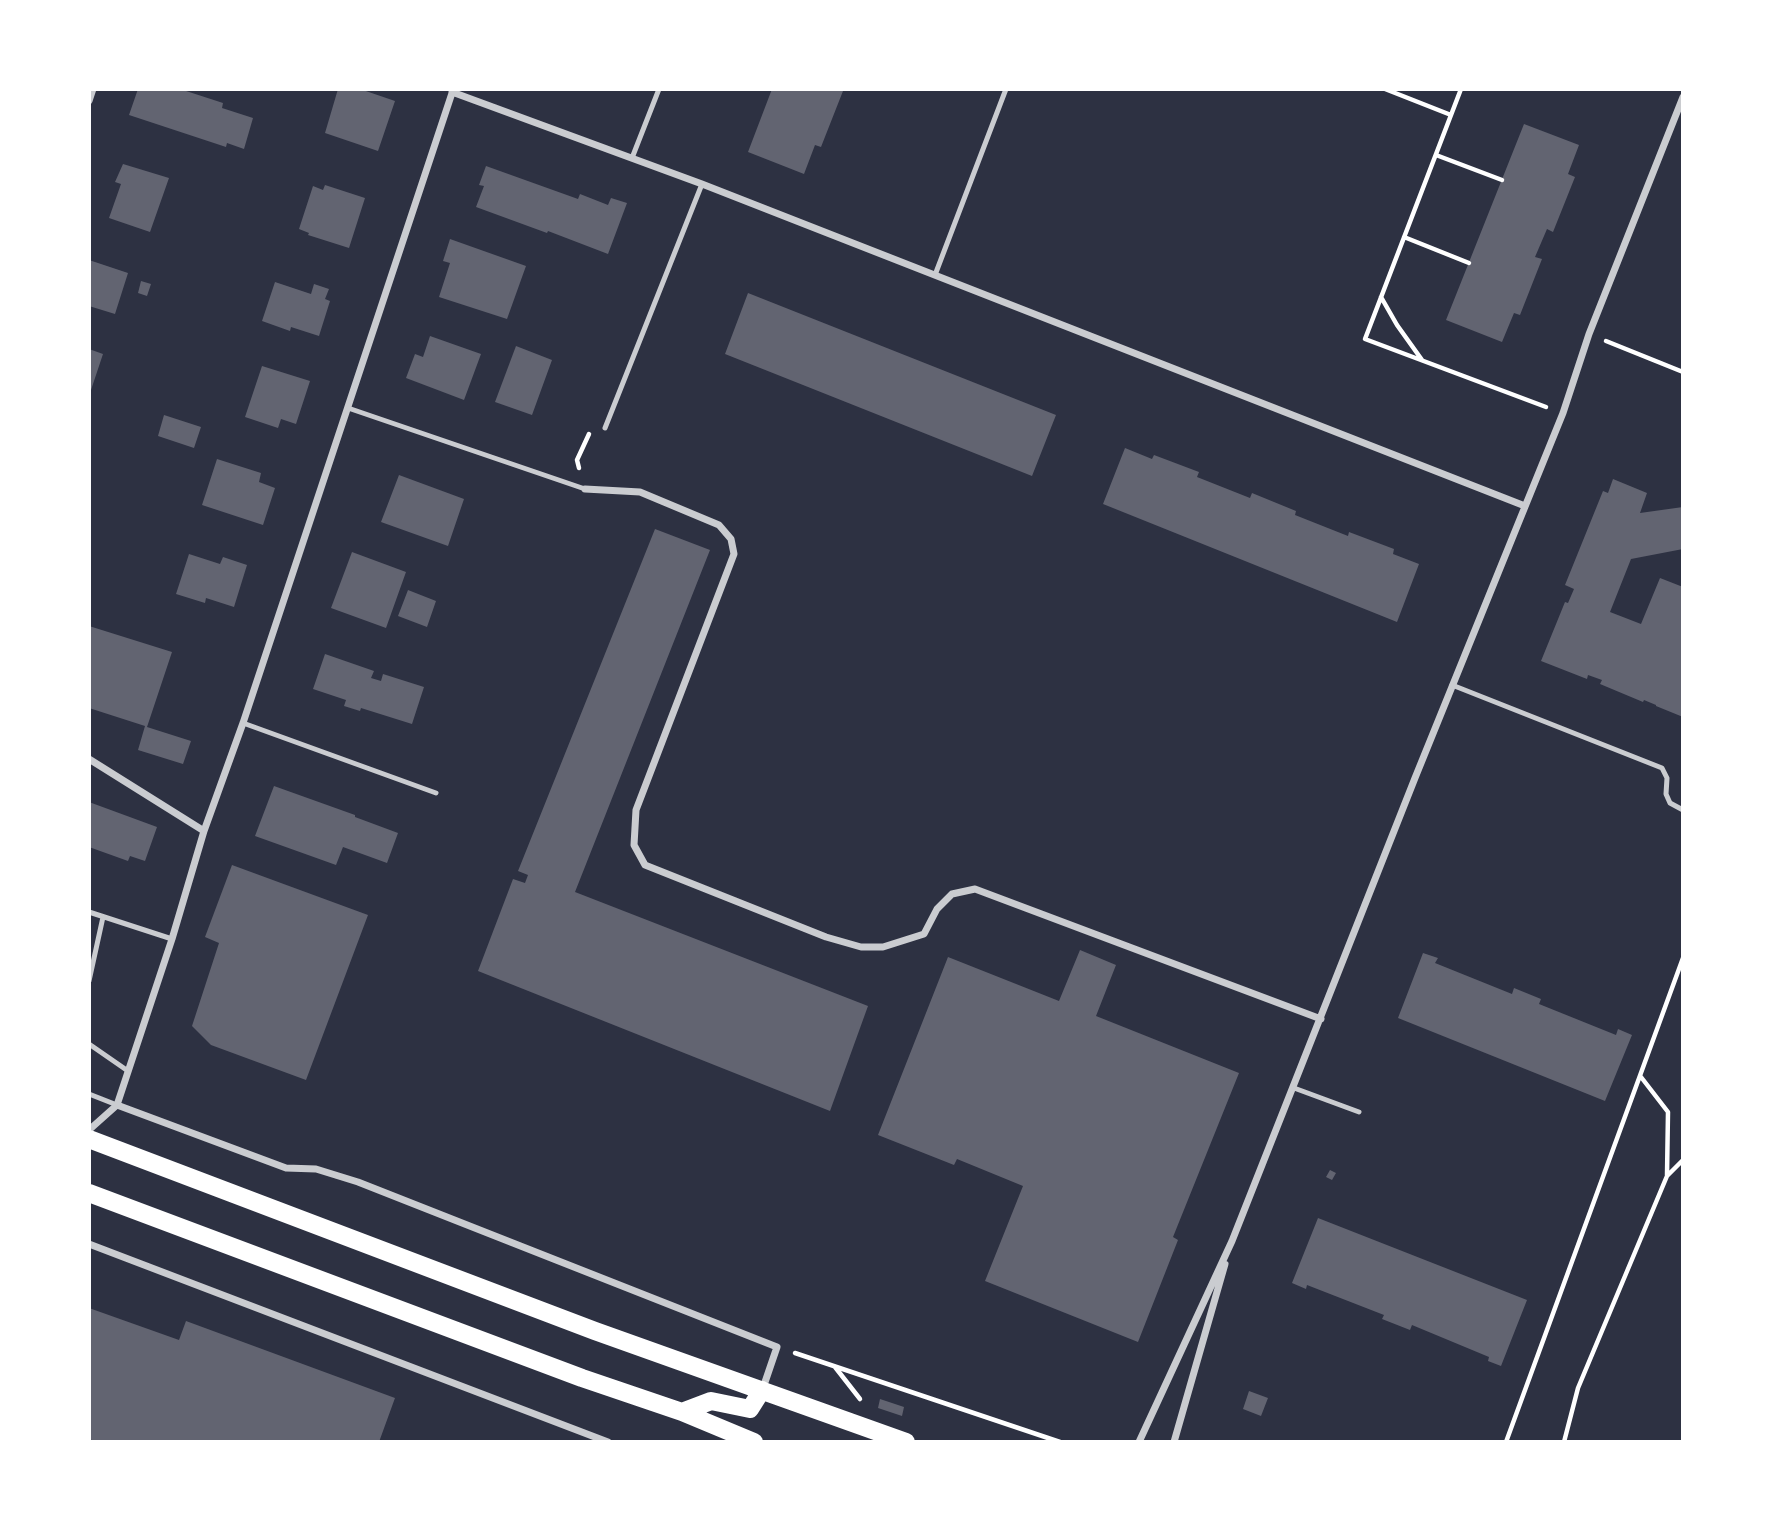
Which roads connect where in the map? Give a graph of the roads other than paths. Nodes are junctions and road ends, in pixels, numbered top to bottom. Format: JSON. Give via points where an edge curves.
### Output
{"nodes":[{"id":1,"x":93,"y":89,"type":"edge"},
{"id":2,"x":659,"y":89,"type":"edge"},
{"id":3,"x":1006,"y":89,"type":"edge"},
{"id":4,"x":453,"y":91,"type":"edge"},
{"id":5,"x":1683,"y":97,"type":"edge"},
{"id":6,"x":89,"y":101,"type":"edge"},
{"id":7,"x":632,"y":158,"type":"junction"},
{"id":8,"x":702,"y":184,"type":"junction"},
{"id":9,"x":935,"y":275,"type":"junction"},
{"id":10,"x":348,"y":408,"type":"junction"},
{"id":11,"x":605,"y":428,"type":"road end"},
{"id":12,"x":585,"y":489,"type":"joint"},
{"id":13,"x":1525,"y":506,"type":"junction"},
{"id":14,"x":1452,"y":685,"type":"junction"},
{"id":15,"x":243,"y":723,"type":"junction"},
{"id":16,"x":89,"y":759,"type":"edge"},
{"id":17,"x":436,"y":793,"type":"dead end"},
{"id":18,"x":1683,"y":810,"type":"edge"},
{"id":19,"x":204,"y":831,"type":"junction"},
{"id":20,"x":89,"y":912,"type":"edge"},
{"id":21,"x":103,"y":917,"type":"junction"},
{"id":22,"x":172,"y":939,"type":"junction"},
{"id":23,"x":89,"y":981,"type":"edge"},
{"id":24,"x":1321,"y":1018,"type":"junction"},
{"id":25,"x":89,"y":1044,"type":"edge"},
{"id":26,"x":128,"y":1071,"type":"junction"},
{"id":27,"x":1294,"y":1088,"type":"junction"},
{"id":28,"x":89,"y":1094,"type":"edge"},
{"id":29,"x":117,"y":1105,"type":"junction"},
{"id":30,"x":1359,"y":1112,"type":"dead end"},
{"id":31,"x":89,"y":1130,"type":"edge"},
{"id":32,"x":89,"y":1139,"type":"edge"},
{"id":33,"x":89,"y":1194,"type":"edge"},
{"id":34,"x":1232,"y":1241,"type":"junction"},
{"id":35,"x":89,"y":1244,"type":"edge"},
{"id":36,"x":762,"y":1390,"type":"junction"},
{"id":37,"x":682,"y":1412,"type":"junction"},
{"id":38,"x":608,"y":1442,"type":"edge"},
{"id":39,"x":754,"y":1442,"type":"edge"},
{"id":40,"x":906,"y":1442,"type":"edge"},
{"id":41,"x":1139,"y":1442,"type":"edge"},
{"id":42,"x":1174,"y":1442,"type":"edge"}],
"edges":[{"from":1,"to":6,"type":"street"},
{"from":2,"to":7,"type":"lane"},
{"from":3,"to":9,"type":"lane"},
{"from":4,"to":7,"type":"street"},
{"from":4,"to":10,"type":"street"},
{"from":5,"to":13,"type":"street"},
{"from":7,"to":8,"type":"street"},
{"from":8,"to":9,"type":"street"},
{"from":8,"to":11,"type":"lane"},
{"from":9,"to":13,"type":"street"},
{"from":10,"to":12,"type":"lane"},
{"from":10,"to":15,"type":"street"},
{"from":12,"to":24,"type":"street","via":[[640,492],[719,525],[732,539],[734,554],[636,810],[634,845],[645,865],[861,947],[883,947],[924,934],[937,909],[952,894],[975,889]]},
{"from":13,"to":14,"type":"street"},
{"from":14,"to":18,"type":"lane","via":[[1662,768],[1670,803]]},
{"from":14,"to":24,"type":"street"},
{"from":15,"to":17,"type":"lane"},
{"from":15,"to":19,"type":"street"},
{"from":16,"to":19,"type":"street"},
{"from":19,"to":22,"type":"street"},
{"from":20,"to":21,"type":"lane"},
{"from":21,"to":22,"type":"lane"},
{"from":21,"to":23,"type":"lane"},
{"from":22,"to":26,"type":"street"},
{"from":24,"to":27,"type":"street"},
{"from":25,"to":26,"type":"lane"},
{"from":26,"to":29,"type":"street"},
{"from":27,"to":30,"type":"lane"},
{"from":27,"to":34,"type":"street"},
{"from":28,"to":29,"type":"lane"},
{"from":29,"to":31,"type":"street"},
{"from":29,"to":36,"type":"street","via":[[286,1168],[316,1169],[358,1182],[777,1347]]},
{"from":32,"to":36,"type":"main road"},
{"from":33,"to":37,"type":"main road"},
{"from":34,"to":41,"type":"street"},
{"from":34,"to":42,"type":"street"},
{"from":35,"to":38,"type":"street"},
{"from":36,"to":37,"type":"main road","via":[[750,1409],[711,1401]]},
{"from":36,"to":40,"type":"main road"},
{"from":37,"to":39,"type":"main road"}]}
